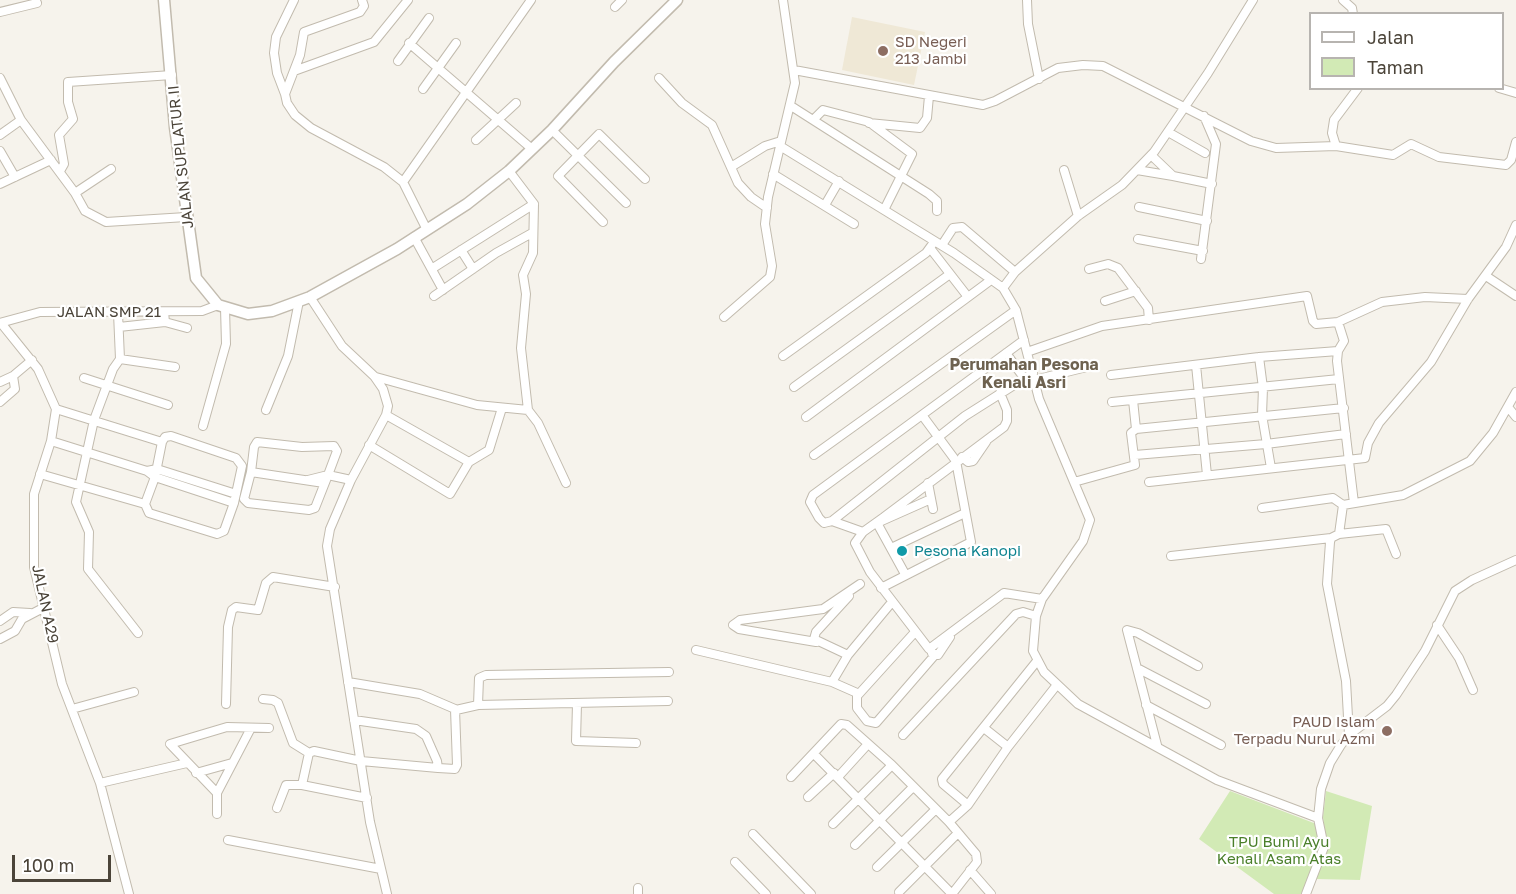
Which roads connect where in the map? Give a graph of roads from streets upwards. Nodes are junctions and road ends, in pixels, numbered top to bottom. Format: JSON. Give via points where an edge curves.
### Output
{"nodes":[{"id":1,"x":164,"y":0,"type":"edge"},
{"id":2,"x":294,"y":0,"type":"edge"},
{"id":3,"x":362,"y":0,"type":"edge"},
{"id":4,"x":408,"y":0,"type":"edge"},
{"id":5,"x":531,"y":0,"type":"edge"},
{"id":6,"x":622,"y":0,"type":"edge"},
{"id":7,"x":677,"y":0,"type":"edge"},
{"id":8,"x":783,"y":0,"type":"edge"},
{"id":9,"x":1027,"y":0,"type":"edge"},
{"id":10,"x":1253,"y":0,"type":"edge"},
{"id":11,"x":1343,"y":0,"type":"edge"},
{"id":12,"x":38,"y":5,"type":"edge"},
{"id":13,"x":615,"y":7,"type":"dead end"},
{"id":14,"x":0,"y":12,"type":"edge"},
{"id":15,"x":1353,"y":12,"type":"edge"},
{"id":16,"x":429,"y":18,"type":"dead end"},
{"id":17,"x":410,"y":42,"type":"junction"},
{"id":18,"x":456,"y":43,"type":"dead end"},
{"id":19,"x":398,"y":61,"type":"dead end"},
{"id":20,"x":439,"y":68,"type":"junction"},
{"id":21,"x":794,"y":70,"type":"junction"},
{"id":22,"x":294,"y":71,"type":"junction"},
{"id":23,"x":172,"y":75,"type":"junction"},
{"id":24,"x":0,"y":78,"type":"edge"},
{"id":25,"x":659,"y":78,"type":"dead end"},
{"id":26,"x":1039,"y":79,"type":"junction"},
{"id":27,"x":423,"y":89,"type":"dead end"},
{"id":28,"x":1356,"y":90,"type":"edge"},
{"id":29,"x":465,"y":92,"type":"junction"},
{"id":30,"x":285,"y":94,"type":"junction"},
{"id":31,"x":930,"y":96,"type":"junction"},
{"id":32,"x":516,"y":103,"type":"dead end"},
{"id":33,"x":791,"y":106,"type":"junction"},
{"id":34,"x":1186,"y":106,"type":"junction"},
{"id":35,"x":1204,"y":116,"type":"junction"},
{"id":36,"x":21,"y":120,"type":"junction"},
{"id":37,"x":813,"y":120,"type":"junction"},
{"id":38,"x":499,"y":121,"type":"junction"},
{"id":39,"x":869,"y":122,"type":"junction"},
{"id":40,"x":552,"y":130,"type":"junction"},
{"id":41,"x":1168,"y":132,"type":"junction"},
{"id":42,"x":0,"y":135,"type":"edge"},
{"id":43,"x":476,"y":140,"type":"dead end"},
{"id":44,"x":1516,"y":142,"type":"edge"},
{"id":45,"x":781,"y":144,"type":"junction"},
{"id":46,"x":1336,"y":146,"type":"junction"},
{"id":47,"x":532,"y":149,"type":"junction"},
{"id":48,"x":0,"y":151,"type":"edge"},
{"id":49,"x":1205,"y":153,"type":"dead end"},
{"id":50,"x":1152,"y":155,"type":"junction"},
{"id":51,"x":579,"y":156,"type":"junction"},
{"id":52,"x":51,"y":160,"type":"junction"},
{"id":53,"x":731,"y":167,"type":"junction"},
{"id":54,"x":111,"y":169,"type":"dead end"},
{"id":55,"x":1064,"y":170,"type":"dead end"},
{"id":56,"x":1137,"y":170,"type":"junction"},
{"id":57,"x":60,"y":171,"type":"junction"},
{"id":58,"x":509,"y":171,"type":"junction"},
{"id":59,"x":773,"y":174,"type":"junction"},
{"id":60,"x":1173,"y":176,"type":"junction"},
{"id":61,"x":15,"y":177,"type":"junction"},
{"id":62,"x":902,"y":177,"type":"junction"},
{"id":63,"x":645,"y":179,"type":"dead end"},
{"id":64,"x":838,"y":181,"type":"junction"},
{"id":65,"x":403,"y":182,"type":"junction"},
{"id":66,"x":0,"y":184,"type":"edge"},
{"id":67,"x":1212,"y":184,"type":"junction"},
{"id":68,"x":75,"y":193,"type":"junction"},
{"id":69,"x":626,"y":203,"type":"dead end"},
{"id":70,"x":534,"y":204,"type":"junction"},
{"id":71,"x":825,"y":205,"type":"junction"},
{"id":72,"x":1139,"y":207,"type":"dead end"},
{"id":73,"x":767,"y":208,"type":"junction"},
{"id":74,"x":884,"y":210,"type":"junction"},
{"id":75,"x":937,"y":211,"type":"dead end"},
{"id":76,"x":1078,"y":216,"type":"junction"},
{"id":77,"x":186,"y":217,"type":"junction"},
{"id":78,"x":1207,"y":221,"type":"junction"},
{"id":79,"x":603,"y":222,"type":"dead end"},
{"id":80,"x":854,"y":224,"type":"dead end"},
{"id":81,"x":1516,"y":225,"type":"edge"},
{"id":82,"x":426,"y":228,"type":"junction"},
{"id":83,"x":532,"y":233,"type":"junction"},
{"id":84,"x":414,"y":237,"type":"junction"},
{"id":85,"x":1138,"y":239,"type":"dead end"},
{"id":86,"x":935,"y":245,"type":"junction"},
{"id":87,"x":461,"y":250,"type":"junction"},
{"id":88,"x":433,"y":267,"type":"junction"},
{"id":89,"x":473,"y":269,"type":"junction"},
{"id":90,"x":1089,"y":269,"type":"dead end"},
{"id":91,"x":1015,"y":272,"type":"junction"},
{"id":92,"x":950,"y":274,"type":"junction"},
{"id":93,"x":1486,"y":276,"type":"junction"},
{"id":94,"x":992,"y":280,"type":"junction"},
{"id":95,"x":1003,"y":288,"type":"junction"},
{"id":96,"x":443,"y":290,"type":"junction"},
{"id":97,"x":1137,"y":291,"type":"junction"},
{"id":98,"x":434,"y":296,"type":"dead end"},
{"id":99,"x":1516,"y":296,"type":"edge"},
{"id":100,"x":310,"y":297,"type":"junction"},
{"id":101,"x":968,"y":297,"type":"junction"},
{"id":102,"x":1468,"y":299,"type":"junction"},
{"id":103,"x":299,"y":301,"type":"junction"},
{"id":104,"x":1105,"y":301,"type":"dead end"},
{"id":105,"x":221,"y":307,"type":"junction"},
{"id":106,"x":1016,"y":310,"type":"junction"},
{"id":107,"x":164,"y":312,"type":"junction"},
{"id":108,"x":118,"y":313,"type":"junction"},
{"id":109,"x":724,"y":317,"type":"dead end"},
{"id":110,"x":1149,"y":320,"type":"junction"},
{"id":111,"x":165,"y":322,"type":"junction"},
{"id":112,"x":1338,"y":322,"type":"junction"},
{"id":113,"x":0,"y":323,"type":"edge"},
{"id":114,"x":119,"y":327,"type":"junction"},
{"id":115,"x":187,"y":328,"type":"dead end"},
{"id":116,"x":1024,"y":340,"type":"junction"},
{"id":117,"x":1338,"y":351,"type":"junction"},
{"id":118,"x":1027,"y":352,"type":"junction"},
{"id":119,"x":1006,"y":353,"type":"junction"},
{"id":120,"x":783,"y":356,"type":"dead end"},
{"id":121,"x":1259,"y":357,"type":"junction"},
{"id":122,"x":120,"y":358,"type":"junction"},
{"id":123,"x":32,"y":360,"type":"junction"},
{"id":124,"x":1095,"y":365,"type":"dead end"},
{"id":125,"x":1196,"y":365,"type":"junction"},
{"id":126,"x":175,"y":367,"type":"dead end"},
{"id":127,"x":1111,"y":375,"type":"dead end"},
{"id":128,"x":13,"y":376,"type":"junction"},
{"id":129,"x":374,"y":376,"type":"junction"},
{"id":130,"x":1033,"y":377,"type":"junction"},
{"id":131,"x":84,"y":378,"type":"dead end"},
{"id":132,"x":1024,"y":378,"type":"junction"},
{"id":133,"x":1339,"y":379,"type":"junction"},
{"id":134,"x":0,"y":382,"type":"edge"},
{"id":135,"x":107,"y":386,"type":"junction"},
{"id":136,"x":794,"y":387,"type":"dead end"},
{"id":137,"x":1263,"y":388,"type":"junction"},
{"id":138,"x":1516,"y":392,"type":"edge"},
{"id":139,"x":1000,"y":393,"type":"junction"},
{"id":140,"x":1198,"y":395,"type":"junction"},
{"id":141,"x":1133,"y":400,"type":"junction"},
{"id":142,"x":0,"y":402,"type":"edge"},
{"id":143,"x":1112,"y":402,"type":"dead end"},
{"id":144,"x":168,"y":405,"type":"dead end"},
{"id":145,"x":1508,"y":406,"type":"junction"},
{"id":146,"x":502,"y":408,"type":"junction"},
{"id":147,"x":1344,"y":408,"type":"junction"},
{"id":148,"x":57,"y":409,"type":"junction"},
{"id":149,"x":266,"y":410,"type":"dead end"},
{"id":150,"x":528,"y":410,"type":"junction"},
{"id":151,"x":386,"y":415,"type":"junction"},
{"id":152,"x":922,"y":415,"type":"junction"},
{"id":153,"x":1262,"y":415,"type":"junction"},
{"id":154,"x":806,"y":417,"type":"dead end"},
{"id":155,"x":1516,"y":417,"type":"edge"},
{"id":156,"x":94,"y":420,"type":"junction"},
{"id":157,"x":1200,"y":424,"type":"junction"},
{"id":158,"x":203,"y":426,"type":"dead end"},
{"id":159,"x":1136,"y":429,"type":"junction"},
{"id":160,"x":1346,"y":434,"type":"junction"},
{"id":161,"x":939,"y":436,"type":"junction"},
{"id":162,"x":51,"y":441,"type":"junction"},
{"id":163,"x":162,"y":442,"type":"junction"},
{"id":164,"x":1266,"y":444,"type":"junction"},
{"id":165,"x":369,"y":445,"type":"junction"},
{"id":166,"x":1204,"y":450,"type":"junction"},
{"id":167,"x":87,"y":453,"type":"junction"},
{"id":168,"x":814,"y":455,"type":"dead end"},
{"id":169,"x":1135,"y":455,"type":"junction"},
{"id":170,"x":959,"y":459,"type":"junction"},
{"id":171,"x":1348,"y":460,"type":"junction"},
{"id":172,"x":469,"y":462,"type":"junction"},
{"id":173,"x":1271,"y":468,"type":"junction"},
{"id":174,"x":251,"y":472,"type":"junction"},
{"id":175,"x":156,"y":473,"type":"junction"},
{"id":176,"x":40,"y":474,"type":"junction"},
{"id":177,"x":1207,"y":475,"type":"junction"},
{"id":178,"x":326,"y":479,"type":"junction"},
{"id":179,"x":351,"y":480,"type":"junction"},
{"id":180,"x":1149,"y":482,"type":"dead end"},
{"id":181,"x":566,"y":483,"type":"dead end"},
{"id":182,"x":928,"y":483,"type":"junction"},
{"id":183,"x":1074,"y":483,"type":"junction"},
{"id":184,"x":78,"y":485,"type":"junction"},
{"id":185,"x":236,"y":494,"type":"junction"},
{"id":186,"x":931,"y":499,"type":"junction"},
{"id":187,"x":1354,"y":502,"type":"junction"},
{"id":188,"x":234,"y":503,"type":"junction"},
{"id":189,"x":145,"y":504,"type":"junction"},
{"id":190,"x":1343,"y":505,"type":"junction"},
{"id":191,"x":1262,"y":508,"type":"dead end"},
{"id":192,"x":933,"y":509,"type":"dead end"},
{"id":193,"x":965,"y":513,"type":"junction"},
{"id":194,"x":832,"y":521,"type":"junction"},
{"id":195,"x":877,"y":523,"type":"junction"},
{"id":196,"x":863,"y":532,"type":"junction"},
{"id":197,"x":1339,"y":534,"type":"junction"},
{"id":198,"x":1331,"y":538,"type":"junction"},
{"id":199,"x":891,"y":548,"type":"junction"},
{"id":200,"x":1396,"y":554,"type":"dead end"},
{"id":201,"x":1171,"y":556,"type":"dead end"},
{"id":202,"x":1516,"y":561,"type":"edge"},
{"id":203,"x":870,"y":573,"type":"junction"},
{"id":204,"x":905,"y":574,"type":"junction"},
{"id":205,"x":860,"y":584,"type":"junction"},
{"id":206,"x":335,"y":588,"type":"junction"},
{"id":207,"x":881,"y":588,"type":"junction"},
{"id":208,"x":1042,"y":598,"type":"junction"},
{"id":209,"x":892,"y":602,"type":"junction"},
{"id":210,"x":45,"y":607,"type":"junction"},
{"id":211,"x":30,"y":613,"type":"junction"},
{"id":212,"x":1036,"y":616,"type":"junction"},
{"id":213,"x":0,"y":621,"type":"edge"},
{"id":214,"x":1437,"y":625,"type":"junction"},
{"id":215,"x":915,"y":632,"type":"junction"},
{"id":216,"x":138,"y":633,"type":"dead end"},
{"id":217,"x":0,"y":639,"type":"edge"},
{"id":218,"x":816,"y":642,"type":"junction"},
{"id":219,"x":696,"y":650,"type":"dead end"},
{"id":220,"x":932,"y":652,"type":"junction"},
{"id":221,"x":848,"y":655,"type":"junction"},
{"id":222,"x":1037,"y":661,"type":"junction"},
{"id":223,"x":1198,"y":666,"type":"dead end"},
{"id":224,"x":1137,"y":668,"type":"junction"},
{"id":225,"x":669,"y":672,"type":"dead end"},
{"id":226,"x":348,"y":681,"type":"junction"},
{"id":227,"x":832,"y":682,"type":"junction"},
{"id":228,"x":1056,"y":686,"type":"junction"},
{"id":229,"x":1473,"y":690,"type":"dead end"},
{"id":230,"x":134,"y":692,"type":"dead end"},
{"id":231,"x":858,"y":695,"type":"junction"},
{"id":232,"x":263,"y":699,"type":"dead end"},
{"id":233,"x":668,"y":701,"type":"dead end"},
{"id":234,"x":226,"y":704,"type":"dead end"},
{"id":235,"x":1206,"y":704,"type":"dead end"},
{"id":236,"x":478,"y":705,"type":"junction"},
{"id":237,"x":577,"y":705,"type":"junction"},
{"id":238,"x":1146,"y":705,"type":"junction"},
{"id":239,"x":72,"y":709,"type":"junction"},
{"id":240,"x":456,"y":710,"type":"junction"},
{"id":241,"x":354,"y":720,"type":"junction"},
{"id":242,"x":251,"y":728,"type":"junction"},
{"id":243,"x":269,"y":728,"type":"dead end"},
{"id":244,"x":984,"y":728,"type":"junction"},
{"id":245,"x":903,"y":735,"type":"dead end"},
{"id":246,"x":1348,"y":735,"type":"junction"},
{"id":247,"x":636,"y":743,"type":"dead end"},
{"id":248,"x":868,"y":744,"type":"junction"},
{"id":249,"x":1157,"y":745,"type":"junction"},
{"id":250,"x":1221,"y":745,"type":"dead end"},
{"id":251,"x":1008,"y":747,"type":"junction"},
{"id":252,"x":309,"y":753,"type":"junction"},
{"id":253,"x":814,"y":754,"type":"junction"},
{"id":254,"x":361,"y":761,"type":"junction"},
{"id":255,"x":187,"y":763,"type":"junction"},
{"id":256,"x":232,"y":763,"type":"junction"},
{"id":257,"x":892,"y":765,"type":"junction"},
{"id":258,"x":438,"y":768,"type":"junction"},
{"id":259,"x":196,"y":773,"type":"junction"},
{"id":260,"x":836,"y":775,"type":"junction"},
{"id":261,"x":791,"y":777,"type":"dead end"},
{"id":262,"x":100,"y":783,"type":"junction"},
{"id":263,"x":302,"y":785,"type":"junction"},
{"id":264,"x":913,"y":787,"type":"junction"},
{"id":265,"x":217,"y":793,"type":"junction"},
{"id":266,"x":808,"y":797,"type":"dead end"},
{"id":267,"x":367,"y":798,"type":"junction"},
{"id":268,"x":860,"y":798,"type":"junction"},
{"id":269,"x":968,"y":805,"type":"junction"},
{"id":270,"x":277,"y":808,"type":"dead end"},
{"id":271,"x":935,"y":810,"type":"junction"},
{"id":272,"x":217,"y":814,"type":"dead end"},
{"id":273,"x":1318,"y":818,"type":"junction"},
{"id":274,"x":881,"y":820,"type":"junction"},
{"id":275,"x":949,"y":822,"type":"junction"},
{"id":276,"x":833,"y":824,"type":"dead end"},
{"id":277,"x":958,"y":833,"type":"junction"},
{"id":278,"x":753,"y":834,"type":"dead end"},
{"id":279,"x":228,"y":840,"type":"dead end"},
{"id":280,"x":904,"y":843,"type":"junction"},
{"id":281,"x":855,"y":845,"type":"dead end"},
{"id":282,"x":735,"y":862,"type":"dead end"},
{"id":283,"x":926,"y":866,"type":"junction"},
{"id":284,"x":877,"y":867,"type":"dead end"},
{"id":285,"x":381,"y":869,"type":"junction"},
{"id":286,"x":970,"y":870,"type":"junction"},
{"id":287,"x":900,"y":892,"type":"dead end"},
{"id":288,"x":948,"y":892,"type":"edge"},
{"id":289,"x":129,"y":894,"type":"edge"},
{"id":290,"x":387,"y":894,"type":"edge"},
{"id":291,"x":766,"y":894,"type":"edge"},
{"id":292,"x":811,"y":894,"type":"edge"},
{"id":293,"x":991,"y":894,"type":"edge"},
{"id":294,"x":1306,"y":894,"type":"edge"}],
"edges":[{"from":1,"to":23,"type":"street","name":"JALAN SUPLATUR II"},
{"from":2,"to":30,"type":"street","via":[[276,37],[274,53]]},
{"from":3,"to":22,"type":"street","via":[[360,12],[304,32]]},
{"from":4,"to":22,"type":"street","via":[[374,42]]},
{"from":5,"to":29,"type":"street"},
{"from":6,"to":13,"type":"street"},
{"from":7,"to":40,"type":"street"},
{"from":8,"to":21,"type":"street"},
{"from":9,"to":26,"type":"street"},
{"from":10,"to":34,"type":"street"},
{"from":11,"to":15,"type":"street"},
{"from":12,"to":14,"type":"street"},
{"from":16,"to":17,"type":"street"},
{"from":17,"to":19,"type":"street"},
{"from":17,"to":20,"type":"street"},
{"from":18,"to":20,"type":"street"},
{"from":20,"to":27,"type":"street"},
{"from":20,"to":29,"type":"street"},
{"from":21,"to":31,"type":"street"},
{"from":21,"to":33,"type":"street"},
{"from":22,"to":30,"type":"street"},
{"from":23,"to":57,"type":"street","via":[[68,82],[73,118],[58,135],[64,164]]},
{"from":23,"to":77,"type":"street","name":"JALAN SUPLATUR II"},
{"from":24,"to":36,"type":"street"},
{"from":25,"to":53,"type":"street","via":[[682,103],[712,125]]},
{"from":26,"to":31,"type":"street","via":[[983,105]]},
{"from":26,"to":34,"type":"street","via":[[1058,68],[1103,66]]},
{"from":28,"to":46,"type":"street","via":[[1334,120],[1332,134]]},
{"from":29,"to":38,"type":"street"},
{"from":29,"to":65,"type":"street"},
{"from":30,"to":65,"type":"street","via":[[295,115],[311,128],[384,167]]},
{"from":31,"to":39,"type":"street","via":[[927,118],[920,128]]},
{"from":32,"to":38,"type":"street"},
{"from":33,"to":37,"type":"street"},
{"from":33,"to":45,"type":"street"},
{"from":34,"to":35,"type":"street"},
{"from":34,"to":41,"type":"street"},
{"from":35,"to":46,"type":"street","via":[[1251,141],[1275,148]]},
{"from":35,"to":67,"type":"street","via":[[1216,144]]},
{"from":36,"to":42,"type":"street"},
{"from":36,"to":52,"type":"street"},
{"from":37,"to":39,"type":"street","via":[[823,110]]},
{"from":37,"to":62,"type":"street"},
{"from":38,"to":43,"type":"street"},
{"from":38,"to":47,"type":"street"},
{"from":39,"to":62,"type":"street","via":[[912,154]]},
{"from":40,"to":47,"type":"street"},
{"from":40,"to":51,"type":"street"},
{"from":41,"to":49,"type":"street"},
{"from":41,"to":50,"type":"street"},
{"from":44,"to":46,"type":"street","via":[[1506,165],[1438,157],[1410,144],[1390,155]]},
{"from":45,"to":53,"type":"street","via":[[765,146]]},
{"from":45,"to":59,"type":"street"},
{"from":45,"to":64,"type":"street"},
{"from":47,"to":58,"type":"street"},
{"from":48,"to":61,"type":"street"},
{"from":50,"to":56,"type":"street"},
{"from":50,"to":60,"type":"street"},
{"from":51,"to":63,"type":"street","via":[[599,134]]},
{"from":51,"to":69,"type":"street"},
{"from":51,"to":79,"type":"street","via":[[558,176]]},
{"from":52,"to":57,"type":"street"},
{"from":52,"to":61,"type":"street"},
{"from":53,"to":73,"type":"street","via":[[738,183]]},
{"from":54,"to":68,"type":"street"},
{"from":55,"to":76,"type":"street"},
{"from":56,"to":60,"type":"street"},
{"from":56,"to":76,"type":"street","via":[[1122,186]]},
{"from":57,"to":68,"type":"street"},
{"from":58,"to":70,"type":"street"},
{"from":58,"to":82,"type":"street","via":[[467,204]]},
{"from":59,"to":71,"type":"street"},
{"from":59,"to":73,"type":"street"},
{"from":60,"to":67,"type":"street"},
{"from":61,"to":66,"type":"street"},
{"from":62,"to":74,"type":"street"},
{"from":62,"to":75,"type":"street","via":[[937,201]]},
{"from":64,"to":71,"type":"street"},
{"from":64,"to":74,"type":"street"},
{"from":65,"to":82,"type":"street"},
{"from":67,"to":78,"type":"street"},
{"from":68,"to":77,"type":"street","via":[[85,211],[106,222]]},
{"from":70,"to":83,"type":"street"},
{"from":70,"to":87,"type":"street"},
{"from":71,"to":80,"type":"street"},
{"from":72,"to":78,"type":"street"},
{"from":73,"to":109,"type":"street","via":[[770,276]]},
{"from":74,"to":86,"type":"street"},
{"from":76,"to":91,"type":"street"},
{"from":77,"to":105,"type":"street","name":"JALAN SUPLATUR II","via":[[196,278]]},
{"from":78,"to":85,"type":"street","via":[[1202,255]]},
{"from":81,"to":93,"type":"street"},
{"from":82,"to":84,"type":"street"},
{"from":83,"to":89,"type":"street"},
{"from":83,"to":150,"type":"street","via":[[533,253],[523,275],[526,294],[520,348]]},
{"from":84,"to":88,"type":"street"},
{"from":84,"to":100,"type":"street"},
{"from":86,"to":91,"type":"street","via":[[953,228],[962,227]]},
{"from":86,"to":92,"type":"street"},
{"from":86,"to":94,"type":"street"},
{"from":86,"to":120,"type":"street"},
{"from":87,"to":88,"type":"street"},
{"from":87,"to":89,"type":"street"},
{"from":88,"to":96,"type":"street"},
{"from":89,"to":96,"type":"street"},
{"from":90,"to":97,"type":"street","via":[[1108,264],[1118,268]]},
{"from":91,"to":95,"type":"street"},
{"from":92,"to":101,"type":"street"},
{"from":92,"to":136,"type":"street"},
{"from":93,"to":99,"type":"street"},
{"from":93,"to":102,"type":"street"},
{"from":94,"to":95,"type":"street"},
{"from":94,"to":101,"type":"street"},
{"from":95,"to":106,"type":"street"},
{"from":96,"to":98,"type":"street"},
{"from":97,"to":104,"type":"street"},
{"from":97,"to":110,"type":"street","via":[[1148,308]]},
{"from":100,"to":103,"type":"street"},
{"from":100,"to":129,"type":"street","via":[[342,346]]},
{"from":101,"to":154,"type":"street"},
{"from":102,"to":112,"type":"street","via":[[1420,297],[1382,302]]},
{"from":102,"to":171,"type":"street","via":[[1431,362],[1379,423],[1368,443],[1366,457]]},
{"from":103,"to":105,"type":"street","via":[[272,311],[248,314]]},
{"from":103,"to":149,"type":"street","via":[[288,356]]},
{"from":105,"to":107,"type":"street","name":"JALAN SMP 21"},
{"from":105,"to":158,"type":"street","via":[[228,333]]},
{"from":106,"to":116,"type":"street"},
{"from":106,"to":168,"type":"street"},
{"from":107,"to":108,"type":"street","name":"JALAN SMP 21"},
{"from":107,"to":111,"type":"street"},
{"from":108,"to":113,"type":"street","name":"JALAN SMP 21","via":[[40,312]]},
{"from":108,"to":114,"type":"street"},
{"from":110,"to":112,"type":"street","via":[[1305,296],[1316,324]]},
{"from":110,"to":118,"type":"street","via":[[1102,326]]},
{"from":111,"to":114,"type":"street"},
{"from":111,"to":115,"type":"street"},
{"from":112,"to":117,"type":"street","via":[[1344,341]]},
{"from":113,"to":123,"type":"street"},
{"from":114,"to":122,"type":"street"},
{"from":116,"to":118,"type":"street"},
{"from":116,"to":119,"type":"street"},
{"from":117,"to":121,"type":"street"},
{"from":117,"to":133,"type":"street"},
{"from":118,"to":130,"type":"street"},
{"from":119,"to":132,"type":"street"},
{"from":119,"to":152,"type":"street"},
{"from":121,"to":125,"type":"street"},
{"from":121,"to":137,"type":"street"},
{"from":122,"to":126,"type":"street"},
{"from":122,"to":135,"type":"street"},
{"from":123,"to":128,"type":"street"},
{"from":123,"to":148,"type":"street"},
{"from":124,"to":130,"type":"street"},
{"from":125,"to":127,"type":"street"},
{"from":125,"to":140,"type":"street"},
{"from":128,"to":134,"type":"street"},
{"from":128,"to":142,"type":"street","via":[[15,389]]},
{"from":129,"to":146,"type":"street","via":[[433,395]]},
{"from":129,"to":151,"type":"street","via":[[387,398]]},
{"from":130,"to":132,"type":"street"},
{"from":130,"to":183,"type":"street"},
{"from":131,"to":135,"type":"street"},
{"from":132,"to":139,"type":"street"},
{"from":133,"to":137,"type":"street"},
{"from":133,"to":147,"type":"street"},
{"from":135,"to":144,"type":"street"},
{"from":135,"to":156,"type":"street"},
{"from":137,"to":140,"type":"street"},
{"from":137,"to":153,"type":"street"},
{"from":138,"to":145,"type":"street"},
{"from":139,"to":161,"type":"street"},
{"from":139,"to":170,"type":"street","via":[[1007,421],[988,438],[973,461]]},
{"from":140,"to":141,"type":"street"},
{"from":140,"to":157,"type":"street"},
{"from":141,"to":143,"type":"street"},
{"from":141,"to":159,"type":"street"},
{"from":145,"to":155,"type":"street"},
{"from":145,"to":187,"type":"street","via":[[1493,434],[1470,462],[1403,495]]},
{"from":146,"to":150,"type":"street"},
{"from":146,"to":172,"type":"street","via":[[489,450]]},
{"from":147,"to":153,"type":"street"},
{"from":147,"to":160,"type":"street"},
{"from":148,"to":156,"type":"street"},
{"from":148,"to":162,"type":"street","name":"JALAN A29"},
{"from":150,"to":181,"type":"street"},
{"from":151,"to":165,"type":"street"},
{"from":151,"to":172,"type":"street"},
{"from":152,"to":161,"type":"street"},
{"from":152,"to":194,"type":"street","via":[[810,498],[822,521]]},
{"from":153,"to":157,"type":"street"},
{"from":153,"to":164,"type":"street"},
{"from":156,"to":163,"type":"street"},
{"from":156,"to":167,"type":"street"},
{"from":157,"to":159,"type":"street"},
{"from":157,"to":166,"type":"street"},
{"from":159,"to":169,"type":"street","via":[[1131,433]]},
{"from":160,"to":164,"type":"street"},
{"from":160,"to":171,"type":"street"},
{"from":161,"to":170,"type":"street"},
{"from":161,"to":194,"type":"street"},
{"from":162,"to":167,"type":"street"},
{"from":162,"to":176,"type":"street","name":"JALAN A29"},
{"from":163,"to":175,"type":"street"},
{"from":163,"to":185,"type":"street","via":[[165,436],[171,436],[236,458],[242,466]]},
{"from":164,"to":166,"type":"street"},
{"from":164,"to":173,"type":"street"},
{"from":165,"to":172,"type":"street","via":[[448,494]]},
{"from":165,"to":179,"type":"street"},
{"from":166,"to":169,"type":"street"},
{"from":166,"to":177,"type":"street"},
{"from":167,"to":175,"type":"street"},
{"from":167,"to":184,"type":"street"},
{"from":169,"to":183,"type":"street","via":[[1132,468]]},
{"from":170,"to":182,"type":"street"},
{"from":170,"to":193,"type":"street"},
{"from":171,"to":173,"type":"street"},
{"from":171,"to":187,"type":"street"},
{"from":173,"to":177,"type":"street"},
{"from":174,"to":178,"type":"street"},
{"from":174,"to":178,"type":"street","via":[[244,499],[249,503],[314,509]]},
{"from":174,"to":178,"type":"street","via":[[257,442],[302,447],[327,444],[337,451]]},
{"from":175,"to":185,"type":"street"},
{"from":175,"to":188,"type":"street"},
{"from":175,"to":189,"type":"street"},
{"from":176,"to":184,"type":"street"},
{"from":176,"to":210,"type":"street","name":"JALAN A29","via":[[34,494],[34,567]]},
{"from":177,"to":180,"type":"street"},
{"from":178,"to":179,"type":"street"},
{"from":179,"to":206,"type":"street","via":[[327,537]]},
{"from":182,"to":186,"type":"street"},
{"from":182,"to":195,"type":"street"},
{"from":183,"to":208,"type":"street","via":[[1089,526],[1077,552]]},
{"from":184,"to":189,"type":"street"},
{"from":184,"to":216,"type":"street","via":[[77,507],[89,532],[88,569]]},
{"from":185,"to":188,"type":"street"},
{"from":186,"to":192,"type":"street"},
{"from":186,"to":195,"type":"street"},
{"from":187,"to":190,"type":"street"},
{"from":188,"to":189,"type":"street","via":[[221,534],[149,513]]},
{"from":190,"to":191,"type":"street","via":[[1333,498]]},
{"from":190,"to":197,"type":"street"},
{"from":193,"to":199,"type":"street"},
{"from":193,"to":204,"type":"street","via":[[970,543]]},
{"from":194,"to":196,"type":"street"},
{"from":195,"to":196,"type":"street"},
{"from":195,"to":199,"type":"street"},
{"from":196,"to":203,"type":"street","via":[[855,543]]},
{"from":197,"to":198,"type":"street"},
{"from":197,"to":200,"type":"street","via":[[1386,529]]},
{"from":198,"to":201,"type":"street"},
{"from":198,"to":246,"type":"street","via":[[1328,594],[1346,681]]},
{"from":199,"to":204,"type":"street"},
{"from":202,"to":214,"type":"street","via":[[1458,588]]},
{"from":203,"to":205,"type":"street"},
{"from":203,"to":207,"type":"street"},
{"from":204,"to":207,"type":"street"},
{"from":205,"to":218,"type":"street","via":[[816,632]]},
{"from":205,"to":218,"type":"street","via":[[823,609],[740,620],[733,625]]},
{"from":206,"to":226,"type":"street"},
{"from":206,"to":234,"type":"street","via":[[273,578],[266,583],[258,610],[232,610]]},
{"from":207,"to":209,"type":"street"},
{"from":208,"to":212,"type":"street"},
{"from":208,"to":220,"type":"street","via":[[1004,593]]},
{"from":209,"to":215,"type":"street"},
{"from":209,"to":221,"type":"street"},
{"from":210,"to":211,"type":"street"},
{"from":210,"to":239,"type":"street","name":"JALAN A29","via":[[62,684]]},
{"from":211,"to":213,"type":"street","via":[[14,612]]},
{"from":211,"to":217,"type":"street","via":[[15,631]]},
{"from":212,"to":222,"type":"street","via":[[1033,651]]},
{"from":212,"to":245,"type":"street","via":[[1016,614]]},
{"from":214,"to":229,"type":"street","via":[[1459,658]]},
{"from":214,"to":246,"type":"street","via":[[1425,651],[1387,706]]},
{"from":215,"to":220,"type":"street"},
{"from":215,"to":231,"type":"street"},
{"from":218,"to":221,"type":"street"},
{"from":219,"to":227,"type":"street"},
{"from":220,"to":231,"type":"street","via":[[876,723],[867,721],[857,708]]},
{"from":221,"to":227,"type":"street"},
{"from":222,"to":228,"type":"street"},
{"from":222,"to":244,"type":"street"},
{"from":223,"to":224,"type":"street","via":[[1127,630]]},
{"from":224,"to":235,"type":"street"},
{"from":224,"to":238,"type":"street"},
{"from":225,"to":236,"type":"street","via":[[486,675],[479,678]]},
{"from":226,"to":240,"type":"street","via":[[420,693]]},
{"from":226,"to":241,"type":"street"},
{"from":227,"to":231,"type":"street"},
{"from":228,"to":249,"type":"street","via":[[1078,704]]},
{"from":228,"to":251,"type":"street"},
{"from":230,"to":239,"type":"street"},
{"from":232,"to":252,"type":"street","via":[[278,703],[293,743]]},
{"from":233,"to":237,"type":"street"},
{"from":236,"to":237,"type":"street"},
{"from":236,"to":240,"type":"street"},
{"from":237,"to":247,"type":"street","via":[[576,741]]},
{"from":238,"to":249,"type":"street"},
{"from":238,"to":250,"type":"street"},
{"from":239,"to":262,"type":"street","name":"JALAN A29"},
{"from":240,"to":258,"type":"street","via":[[457,765],[455,769]]},
{"from":241,"to":254,"type":"street"},
{"from":241,"to":258,"type":"street","via":[[403,725],[422,732]]},
{"from":242,"to":243,"type":"street"},
{"from":242,"to":255,"type":"street","via":[[227,727],[170,744]]},
{"from":242,"to":256,"type":"street"},
{"from":244,"to":251,"type":"street"},
{"from":244,"to":269,"type":"street","via":[[942,779]]},
{"from":246,"to":273,"type":"street","via":[[1325,775]]},
{"from":248,"to":253,"type":"street","via":[[841,724]]},
{"from":248,"to":257,"type":"street"},
{"from":248,"to":260,"type":"street"},
{"from":249,"to":273,"type":"street","via":[[1234,788]]},
{"from":251,"to":269,"type":"street"},
{"from":252,"to":254,"type":"street"},
{"from":252,"to":263,"type":"street"},
{"from":253,"to":260,"type":"street"},
{"from":253,"to":261,"type":"street"},
{"from":254,"to":258,"type":"street"},
{"from":254,"to":267,"type":"street"},
{"from":255,"to":259,"type":"street"},
{"from":255,"to":262,"type":"street"},
{"from":256,"to":259,"type":"street"},
{"from":256,"to":265,"type":"street"},
{"from":257,"to":264,"type":"street"},
{"from":257,"to":268,"type":"street"},
{"from":259,"to":265,"type":"street"},
{"from":260,"to":266,"type":"street"},
{"from":260,"to":268,"type":"street"},
{"from":262,"to":289,"type":"street","name":"JALAN A29"},
{"from":263,"to":267,"type":"street"},
{"from":263,"to":270,"type":"street","via":[[285,785]]},
{"from":264,"to":271,"type":"street"},
{"from":264,"to":274,"type":"street"},
{"from":265,"to":272,"type":"street"},
{"from":267,"to":285,"type":"street"},
{"from":268,"to":274,"type":"street"},
{"from":268,"to":276,"type":"street"},
{"from":269,"to":275,"type":"street"},
{"from":271,"to":275,"type":"street"},
{"from":271,"to":280,"type":"street"},
{"from":273,"to":294,"type":"street","via":[[1324,847]]},
{"from":274,"to":280,"type":"street"},
{"from":274,"to":281,"type":"street"},
{"from":275,"to":277,"type":"street"},
{"from":277,"to":283,"type":"street"},
{"from":277,"to":286,"type":"street","via":[[978,858]]},
{"from":278,"to":292,"type":"street"},
{"from":279,"to":285,"type":"street"},
{"from":280,"to":283,"type":"street"},
{"from":280,"to":284,"type":"street"},
{"from":282,"to":291,"type":"street"},
{"from":283,"to":287,"type":"street"},
{"from":283,"to":288,"type":"street"},
{"from":285,"to":290,"type":"street"},
{"from":286,"to":288,"type":"street"},
{"from":286,"to":293,"type":"street"}]}
